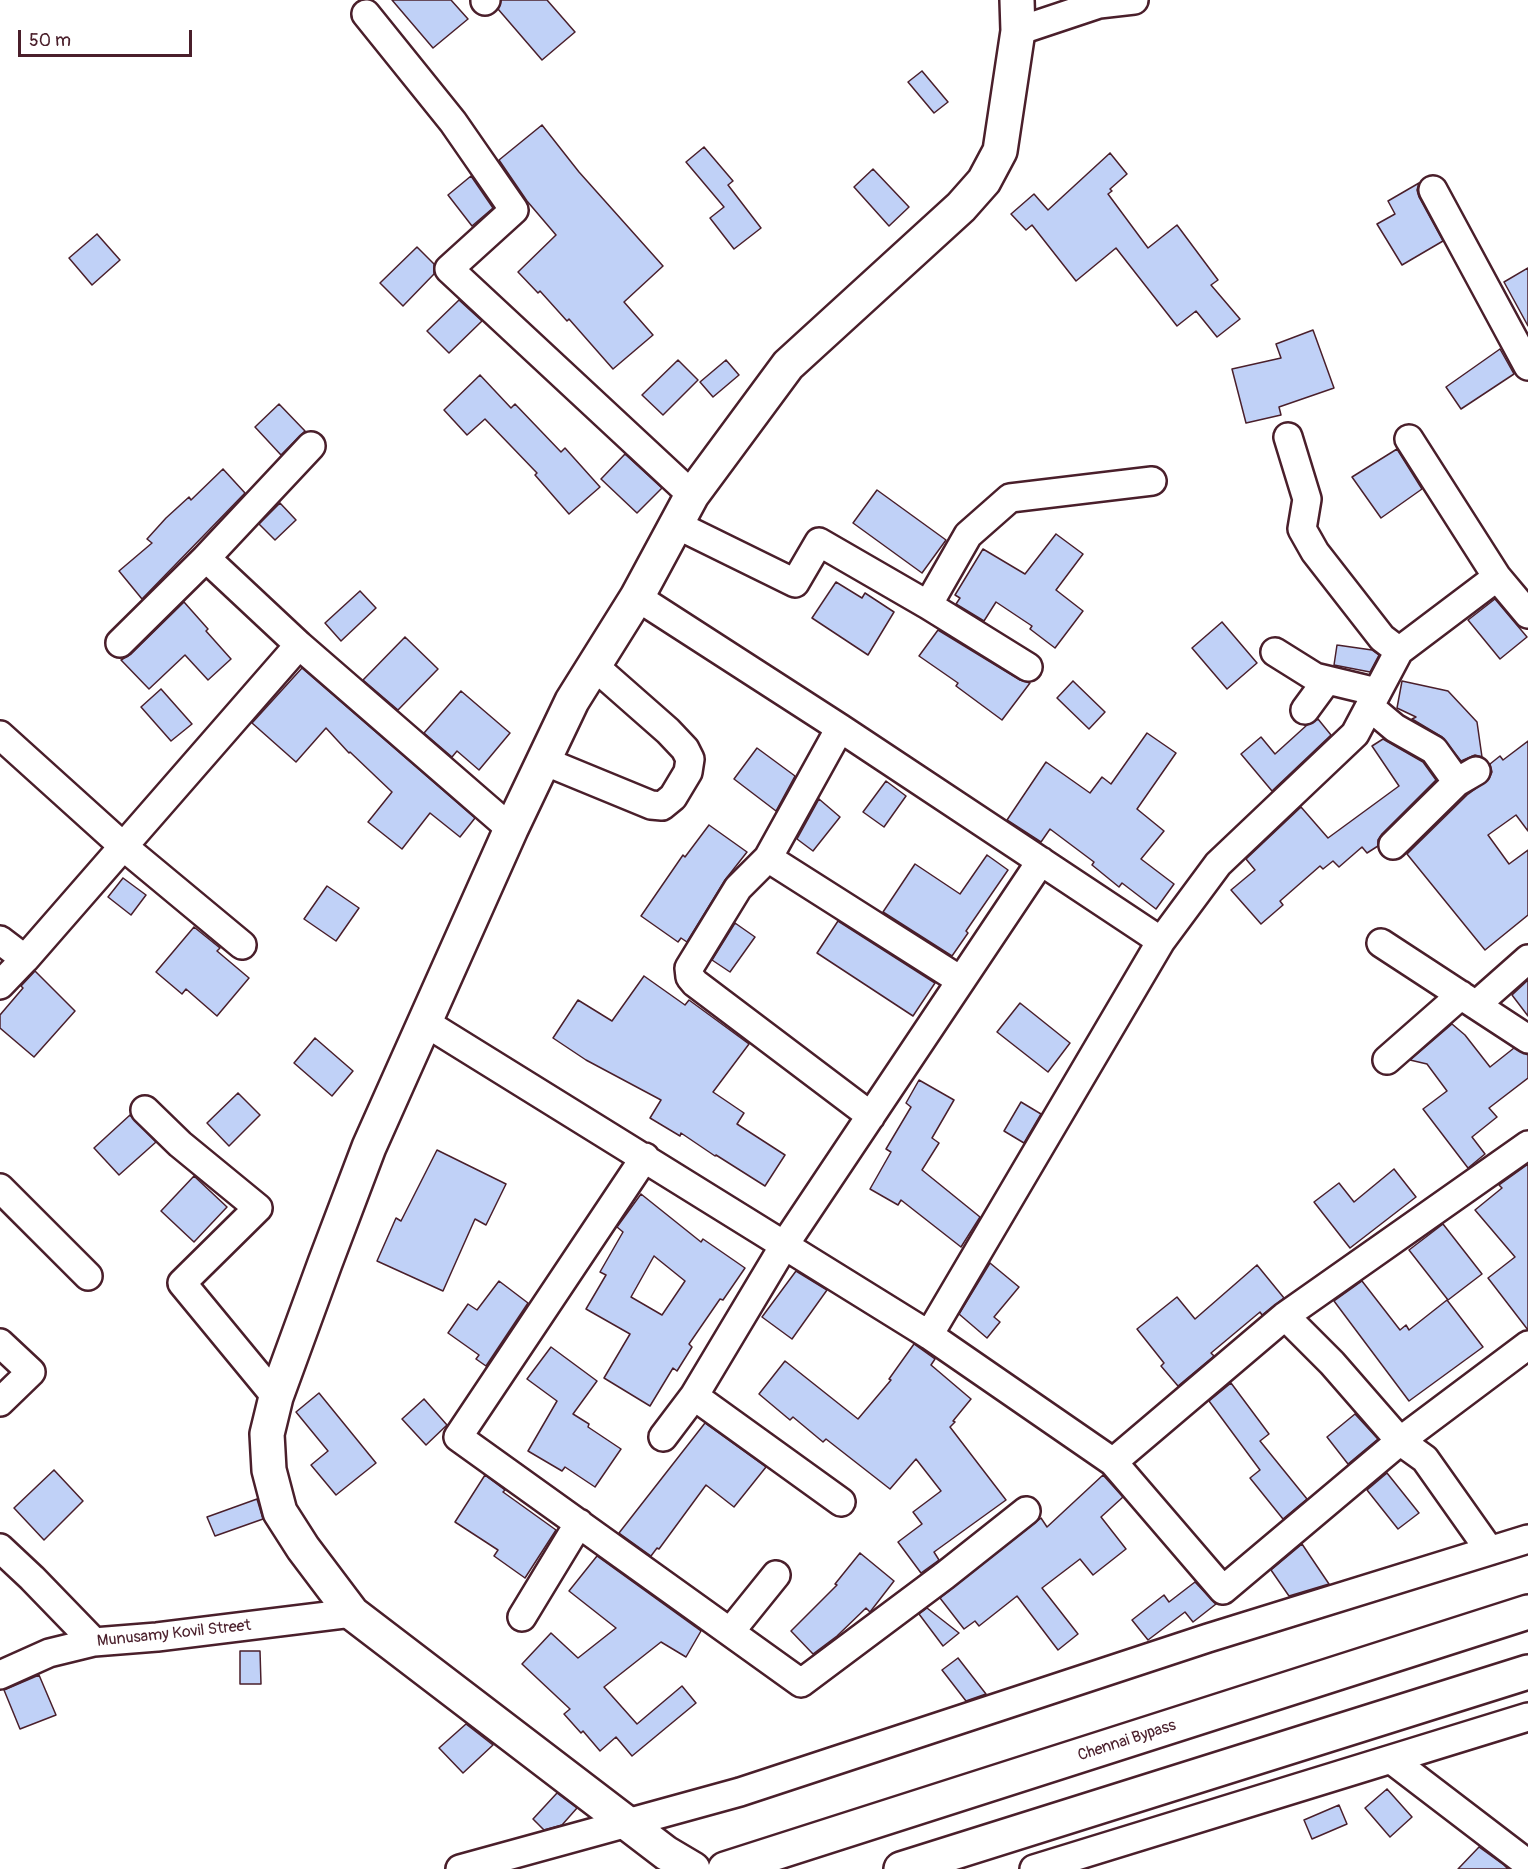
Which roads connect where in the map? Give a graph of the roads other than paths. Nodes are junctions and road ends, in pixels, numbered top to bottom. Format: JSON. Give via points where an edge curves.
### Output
{"nodes":[{"id":1,"x":1134,"y":0,"type":"edge"},
{"id":2,"x":1013,"y":10,"type":"edge"},
{"id":3,"x":366,"y":14,"type":"dead end"},
{"id":4,"x":1433,"y":190,"type":"dead end"},
{"id":5,"x":1528,"y":366,"type":"edge"},
{"id":6,"x":1288,"y":437,"type":"dead end"},
{"id":7,"x":1409,"y":439,"type":"dead end"},
{"id":8,"x":311,"y":446,"type":"dead end"},
{"id":9,"x":1152,"y":481,"type":"dead end"},
{"id":10,"x":692,"y":495,"type":"junction"},
{"id":11,"x":677,"y":525,"type":"junction"},
{"id":12,"x":206,"y":558,"type":"junction"},
{"id":13,"x":1497,"y":577,"type":"junction"},
{"id":14,"x":637,"y":597,"type":"junction"},
{"id":15,"x":928,"y":605,"type":"junction"},
{"id":16,"x":1528,"y":614,"type":"edge"},
{"id":17,"x":120,"y":643,"type":"dead end"},
{"id":18,"x":299,"y":645,"type":"junction"},
{"id":19,"x":1400,"y":651,"type":"junction"},
{"id":20,"x":1275,"y":652,"type":"dead end"},
{"id":21,"x":593,"y":665,"type":"junction"},
{"id":22,"x":1028,"y":667,"type":"dead end"},
{"id":23,"x":1327,"y":680,"type":"junction"},
{"id":24,"x":1373,"y":700,"type":"junction"},
{"id":25,"x":1305,"y":710,"type":"dead end"},
{"id":26,"x":840,"y":728,"type":"junction"},
{"id":27,"x":0,"y":735,"type":"edge"},
{"id":28,"x":544,"y":761,"type":"junction"},
{"id":29,"x":511,"y":829,"type":"junction"},
{"id":30,"x":1393,"y":845,"type":"dead end"},
{"id":31,"x":124,"y":847,"type":"junction"},
{"id":32,"x":768,"y":858,"type":"junction"},
{"id":33,"x":1041,"y":861,"type":"junction"},
{"id":34,"x":0,"y":940,"type":"edge"},
{"id":35,"x":1161,"y":941,"type":"junction"},
{"id":36,"x":1381,"y":943,"type":"dead end"},
{"id":37,"x":242,"y":945,"type":"dead end"},
{"id":38,"x":24,"y":959,"type":"junction"},
{"id":39,"x":1528,"y":959,"type":"edge"},
{"id":40,"x":960,"y":980,"type":"junction"},
{"id":41,"x":0,"y":986,"type":"edge"},
{"id":42,"x":1469,"y":1000,"type":"junction"},
{"id":43,"x":426,"y":1023,"type":"junction"},
{"id":44,"x":1528,"y":1039,"type":"edge"},
{"id":45,"x":1387,"y":1060,"type":"dead end"},
{"id":46,"x":145,"y":1110,"type":"dead end"},
{"id":47,"x":871,"y":1116,"type":"junction"},
{"id":48,"x":1528,"y":1144,"type":"edge"},
{"id":49,"x":645,"y":1157,"type":"junction"},
{"id":50,"x":0,"y":1188,"type":"edge"},
{"id":51,"x":785,"y":1244,"type":"junction"},
{"id":52,"x":88,"y":1276,"type":"dead end"},
{"id":53,"x":1285,"y":1316,"type":"junction"},
{"id":54,"x":929,"y":1335,"type":"junction"},
{"id":55,"x":0,"y":1343,"type":"edge"},
{"id":56,"x":1528,"y":1345,"type":"edge"},
{"id":57,"x":694,"y":1396,"type":"junction"},
{"id":58,"x":276,"y":1397,"type":"junction"},
{"id":59,"x":0,"y":1402,"type":"edge"},
{"id":60,"x":663,"y":1437,"type":"dead end"},
{"id":61,"x":1400,"y":1441,"type":"junction"},
{"id":62,"x":1113,"y":1462,"type":"junction"},
{"id":63,"x":840,"y":1502,"type":"dead end"},
{"id":64,"x":1026,"y":1511,"type":"dead end"},
{"id":65,"x":579,"y":1523,"type":"junction"},
{"id":66,"x":1528,"y":1539,"type":"edge"},
{"id":67,"x":0,"y":1548,"type":"edge"},
{"id":68,"x":1490,"y":1551,"type":"junction"},
{"id":69,"x":776,"y":1575,"type":"dead end"},
{"id":70,"x":1528,"y":1612,"type":"edge"},
{"id":71,"x":352,"y":1613,"type":"junction"},
{"id":72,"x":522,"y":1617,"type":"dead end"},
{"id":73,"x":730,"y":1632,"type":"junction"},
{"id":74,"x":94,"y":1642,"type":"junction"},
{"id":75,"x":1528,"y":1671,"type":"edge"},
{"id":76,"x":0,"y":1675,"type":"edge"},
{"id":77,"x":1528,"y":1717,"type":"edge"},
{"id":78,"x":1392,"y":1760,"type":"junction"},
{"id":79,"x":626,"y":1822,"type":"junction"},
{"id":80,"x":1528,"y":1864,"type":"edge"},
{"id":81,"x":460,"y":1869,"type":"edge"},
{"id":82,"x":693,"y":1869,"type":"edge"},
{"id":83,"x":725,"y":1869,"type":"edge"},
{"id":84,"x":901,"y":1869,"type":"edge"},
{"id":85,"x":1034,"y":1869,"type":"edge"}],
"edges":[{"from":1,"to":2,"type":"street"},
{"from":2,"to":10,"type":"main road","via":[[1000,151],[984,181],[961,207],[788,365]]},
{"from":3,"to":10,"type":"street","via":[[453,122],[514,210],[450,269]]},
{"from":4,"to":5,"type":"street"},
{"from":6,"to":19,"type":"street","via":[[1307,499],[1302,529],[1315,552],[1382,638]]},
{"from":7,"to":13,"type":"street"},
{"from":8,"to":12,"type":"street"},
{"from":9,"to":15,"type":"street","via":[[1010,498],[968,535]]},
{"from":10,"to":11,"type":"main road"},
{"from":11,"to":14,"type":"main road"},
{"from":11,"to":15,"type":"street","via":[[795,583],[819,542]]},
{"from":12,"to":17,"type":"street"},
{"from":12,"to":18,"type":"street"},
{"from":13,"to":16,"type":"street"},
{"from":13,"to":19,"type":"street"},
{"from":14,"to":21,"type":"main road"},
{"from":14,"to":26,"type":"street"},
{"from":15,"to":22,"type":"street"},
{"from":18,"to":29,"type":"street"},
{"from":18,"to":31,"type":"street"},
{"from":19,"to":24,"type":"street"},
{"from":20,"to":23,"type":"street","via":[[1315,677]]},
{"from":21,"to":28,"type":"main road"},
{"from":21,"to":28,"type":"street","via":[[685,749],[690,759],[688,772],[674,797],[662,806]]},
{"from":23,"to":24,"type":"street"},
{"from":23,"to":25,"type":"street"},
{"from":24,"to":30,"type":"street","via":[[1395,728],[1434,750],[1466,776]]},
{"from":24,"to":35,"type":"street","via":[[1355,735],[1218,864]]},
{"from":26,"to":32,"type":"street"},
{"from":26,"to":33,"type":"street"},
{"from":27,"to":31,"type":"street"},
{"from":28,"to":29,"type":"main road"},
{"from":29,"to":43,"type":"main road"},
{"from":31,"to":37,"type":"street"},
{"from":31,"to":38,"type":"street"},
{"from":32,"to":40,"type":"street"},
{"from":32,"to":47,"type":"street","via":[[738,888],[689,968],[690,977]]},
{"from":33,"to":35,"type":"street"},
{"from":33,"to":40,"type":"street"},
{"from":34,"to":38,"type":"street"},
{"from":35,"to":54,"type":"street"},
{"from":36,"to":42,"type":"street"},
{"from":38,"to":41,"type":"street"},
{"from":39,"to":42,"type":"street"},
{"from":40,"to":47,"type":"street"},
{"from":42,"to":44,"type":"street"},
{"from":42,"to":45,"type":"street"},
{"from":43,"to":49,"type":"street"},
{"from":43,"to":58,"type":"main road","via":[[369,1147]]},
{"from":46,"to":58,"type":"street","via":[[258,1208],[182,1283]]},
{"from":47,"to":51,"type":"street"},
{"from":48,"to":53,"type":"street"},
{"from":49,"to":51,"type":"street"},
{"from":49,"to":65,"type":"street","via":[[458,1437]]},
{"from":50,"to":52,"type":"street"},
{"from":51,"to":54,"type":"street"},
{"from":51,"to":57,"type":"street"},
{"from":53,"to":61,"type":"street"},
{"from":53,"to":62,"type":"street"},
{"from":54,"to":62,"type":"street"},
{"from":55,"to":59,"type":"street","via":[[31,1372]]},
{"from":56,"to":61,"type":"street"},
{"from":57,"to":60,"type":"street"},
{"from":57,"to":63,"type":"street"},
{"from":58,"to":71,"type":"main road","via":[[267,1434],[268,1470],[280,1512]]},
{"from":61,"to":62,"type":"street","via":[[1223,1590]]},
{"from":61,"to":68,"type":"street","via":[[1425,1459]]},
{"from":64,"to":73,"type":"street","via":[[801,1683]]},
{"from":65,"to":72,"type":"street"},
{"from":65,"to":73,"type":"street"},
{"from":66,"to":68,"type":"street"},
{"from":67,"to":74,"type":"street"},
{"from":68,"to":79,"type":"street","via":[[1208,1638],[740,1792]]},
{"from":69,"to":73,"type":"street"},
{"from":70,"to":83,"type":"main road","name":"Chennai Bypass"},
{"from":71,"to":74,"type":"street","name":"Munusamy Kovil Street"},
{"from":71,"to":79,"type":"main road"},
{"from":74,"to":76,"type":"street","name":"Munusamy Kovil Street","via":[[49,1653]]},
{"from":75,"to":84,"type":"main road"},
{"from":77,"to":78,"type":"street"},
{"from":78,"to":80,"type":"street"},
{"from":78,"to":85,"type":"street"},
{"from":79,"to":81,"type":"street"},
{"from":79,"to":82,"type":"main road"}]}
